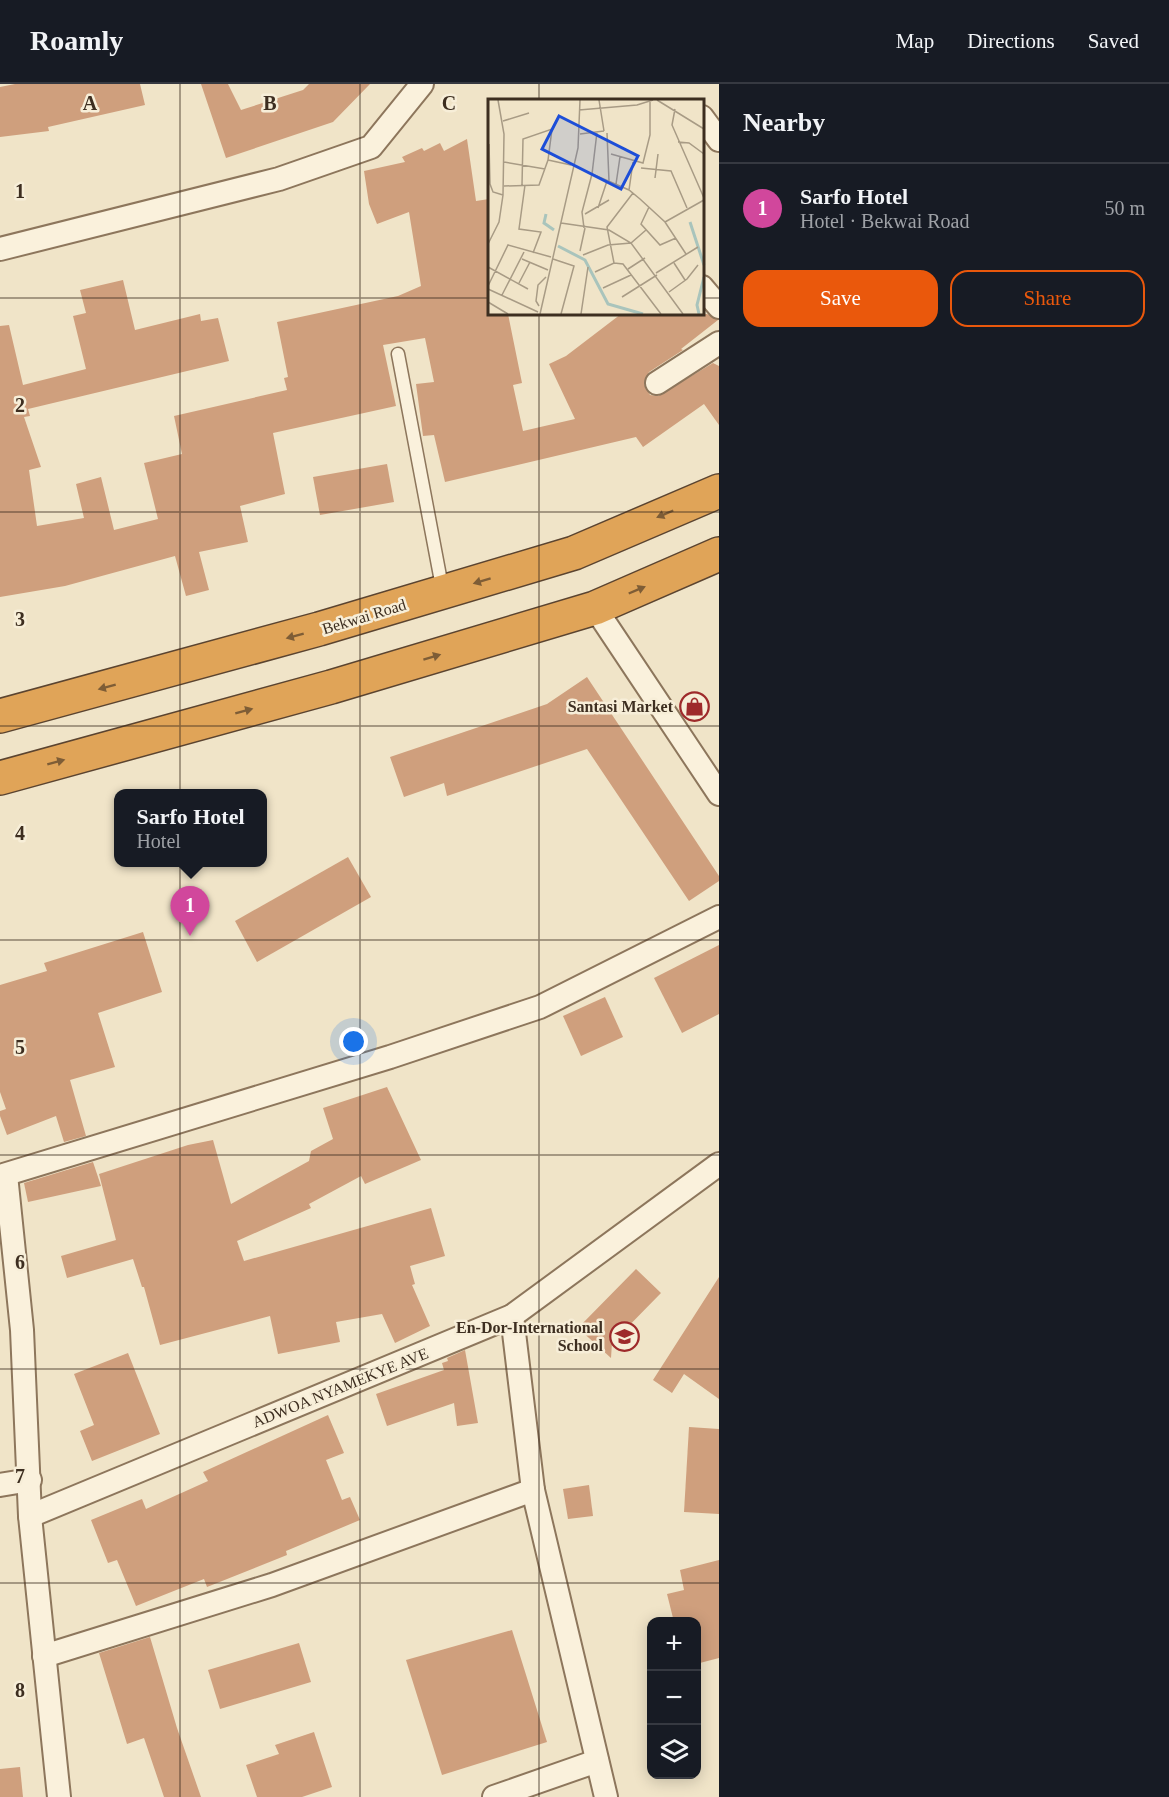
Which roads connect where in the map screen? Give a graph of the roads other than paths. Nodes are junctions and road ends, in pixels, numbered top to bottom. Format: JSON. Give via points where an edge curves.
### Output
{"nodes":[{"id":1,"x":422,"y":84,"type":"edge"},
{"id":2,"x":704,"y":120,"type":"edge"},
{"id":3,"x":719,"y":140,"type":"edge"},
{"id":4,"x":0,"y":249,"type":"edge"},
{"id":5,"x":704,"y":289,"type":"edge"},
{"id":6,"x":719,"y":307,"type":"edge"},
{"id":7,"x":719,"y":343,"type":"edge"},
{"id":8,"x":398,"y":354,"type":"dead end"},
{"id":9,"x":657,"y":383,"type":"dead end"},
{"id":10,"x":719,"y":491,"type":"edge"},
{"id":11,"x":719,"y":554,"type":"edge"},
{"id":12,"x":443,"y":592,"type":"junction"},
{"id":13,"x":595,"y":608,"type":"junction"},
{"id":14,"x":0,"y":716,"type":"edge"},
{"id":15,"x":0,"y":778,"type":"edge"},
{"id":16,"x":719,"y":794,"type":"edge"},
{"id":17,"x":719,"y":917,"type":"edge"},
{"id":18,"x":719,"y":1164,"type":"edge"},
{"id":19,"x":3,"y":1176,"type":"edge"},
{"id":20,"x":512,"y":1316,"type":"junction"},
{"id":21,"x":30,"y":1480,"type":"junction"},
{"id":22,"x":0,"y":1485,"type":"edge"},
{"id":23,"x":533,"y":1490,"type":"junction"},
{"id":24,"x":30,"y":1516,"type":"junction"},
{"id":25,"x":44,"y":1656,"type":"junction"},
{"id":26,"x":597,"y":1761,"type":"junction"},
{"id":27,"x":59,"y":1797,"type":"edge"},
{"id":28,"x":494,"y":1797,"type":"edge"},
{"id":29,"x":606,"y":1797,"type":"edge"}],
"edges":[{"from":1,"to":4,"type":"street","via":[[371,147],[279,179]]},
{"from":2,"to":3,"type":"street"},
{"from":5,"to":6,"type":"street"},
{"from":7,"to":9,"type":"street"},
{"from":8,"to":12,"type":"lane"},
{"from":10,"to":12,"type":"highway","name":"Bekwai Road","one_way":true,"via":[[574,553]]},
{"from":13,"to":11,"type":"highway","one_way":true},
{"from":12,"to":14,"type":"highway","name":"Bekwai Road","one_way":true},
{"from":15,"to":13,"type":"highway","one_way":true,"via":[[331,687]]},
{"from":13,"to":16,"type":"street"},
{"from":17,"to":19,"type":"street","via":[[540,1007]]},
{"from":18,"to":20,"type":"street","name":"ADWOA NYAMEKYE AVE"},
{"from":19,"to":21,"type":"street","via":[[22,1330]]},
{"from":20,"to":23,"type":"street"},
{"from":20,"to":24,"type":"street","name":"ADWOA NYAMEKYE AVE"},
{"from":21,"to":22,"type":"street"},
{"from":21,"to":24,"type":"street"},
{"from":23,"to":25,"type":"street","via":[[272,1585]]},
{"from":23,"to":26,"type":"street"},
{"from":24,"to":25,"type":"street"},
{"from":25,"to":27,"type":"street"},
{"from":26,"to":28,"type":"street"},
{"from":26,"to":29,"type":"street"}]}
